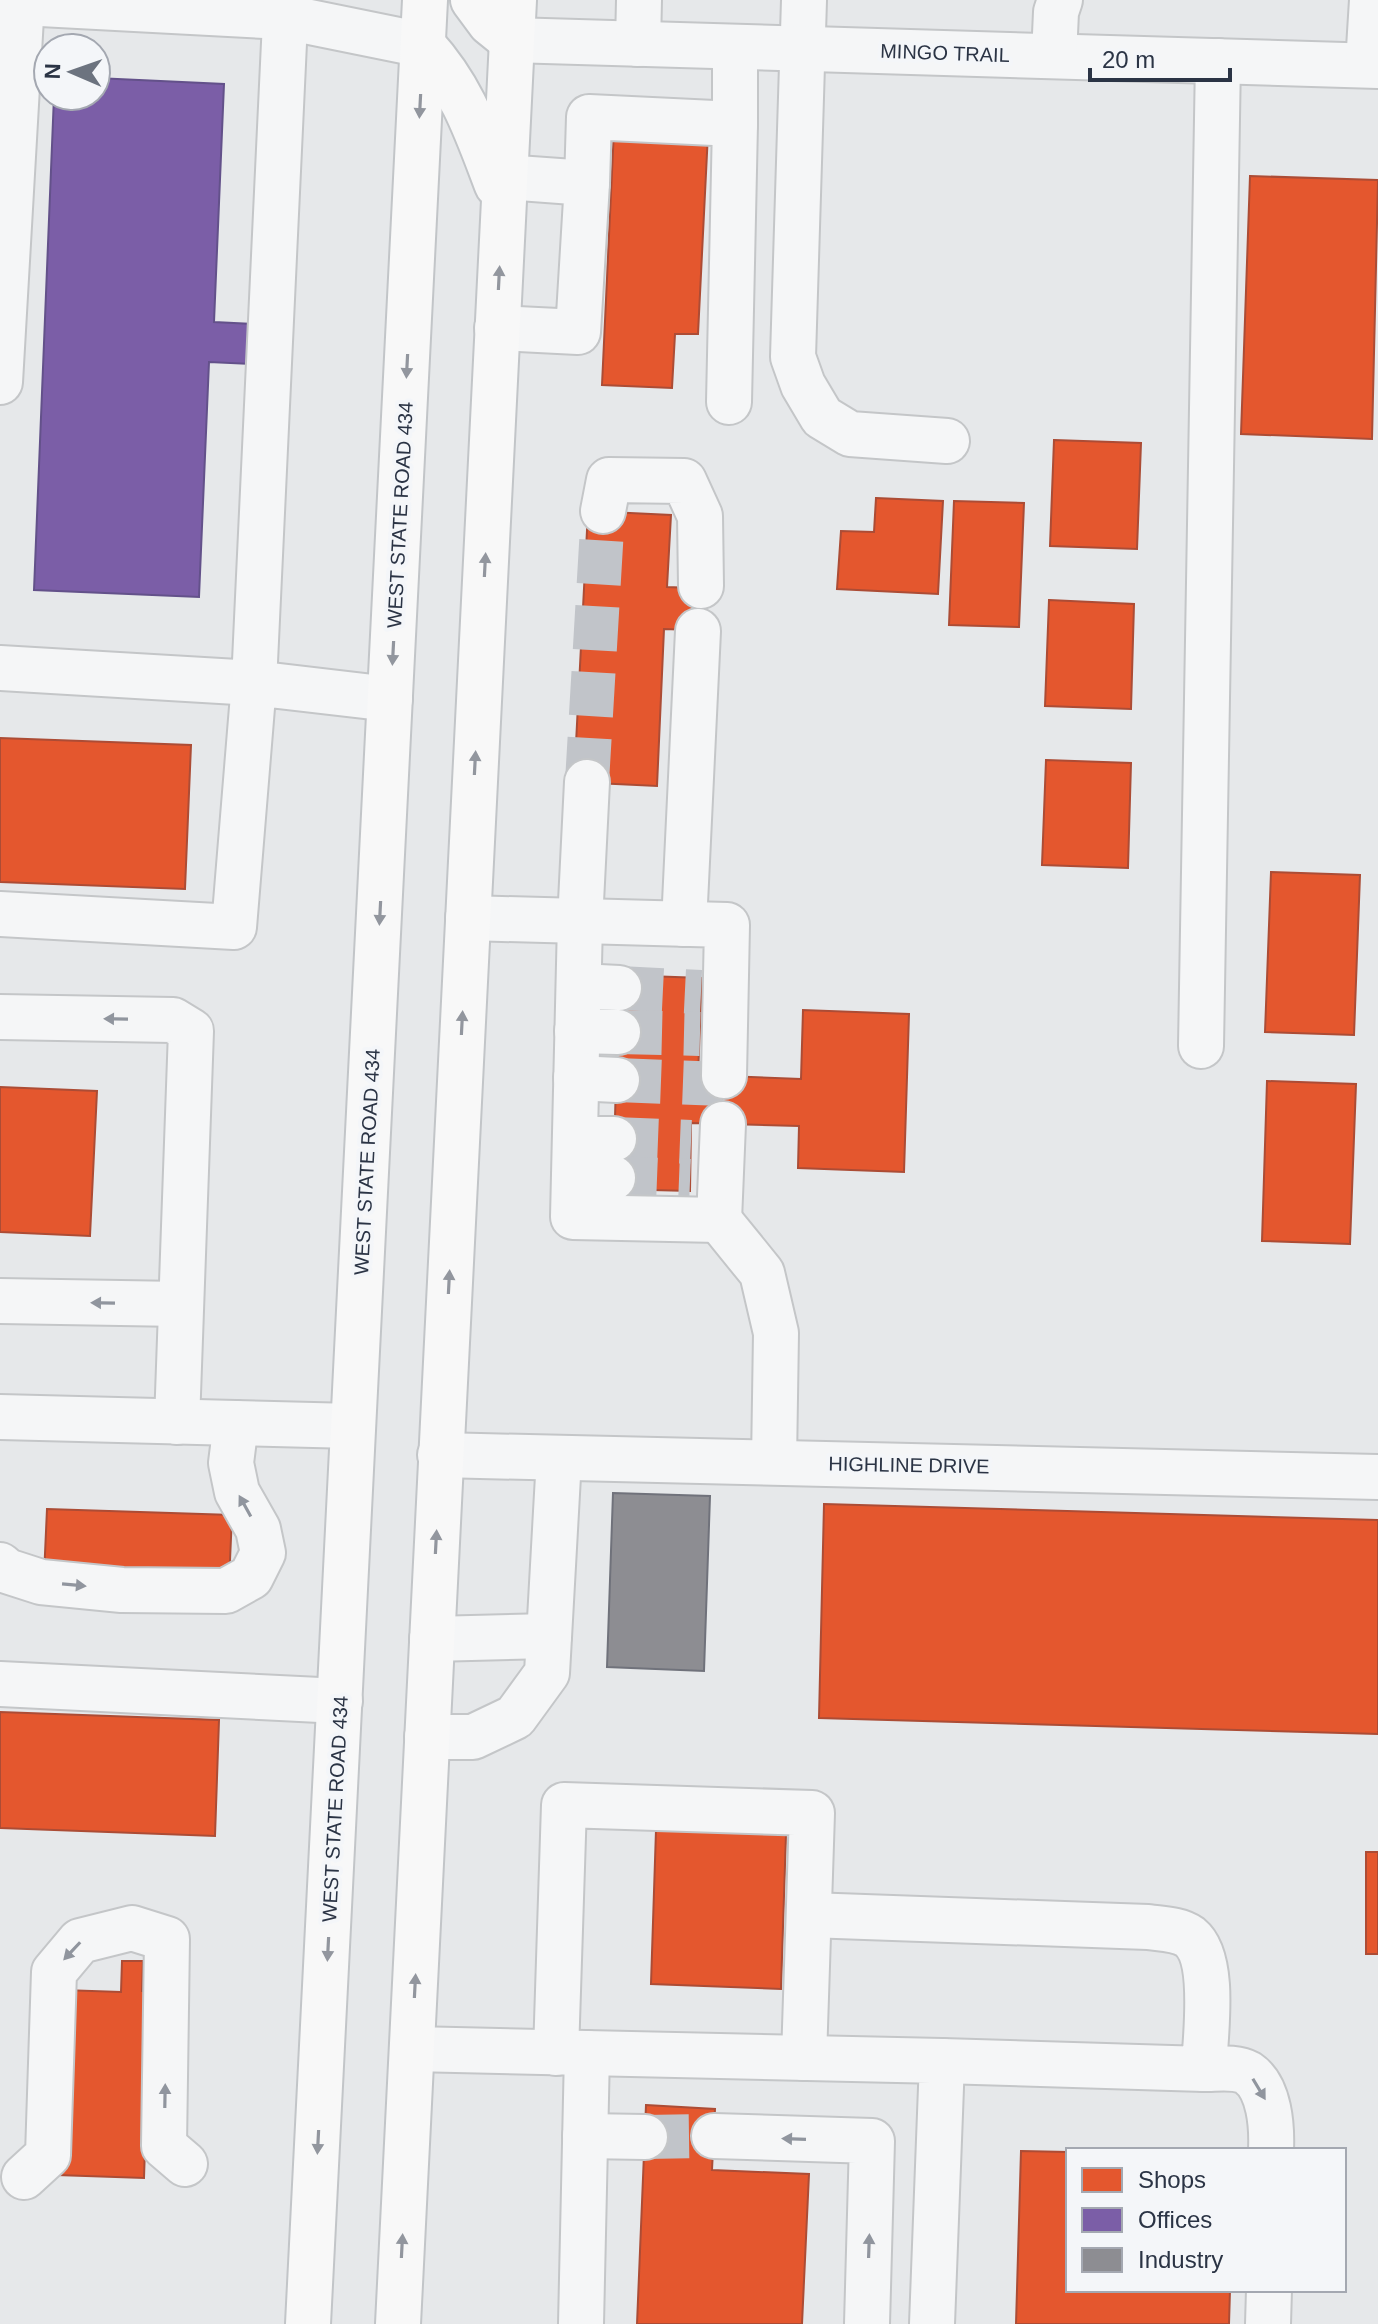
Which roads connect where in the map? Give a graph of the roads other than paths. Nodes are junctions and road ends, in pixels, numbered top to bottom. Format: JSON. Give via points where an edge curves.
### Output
{"nodes":[{"id":1,"x":425,"y":0,"type":"edge"},
{"id":2,"x":473,"y":0,"type":"edge"},
{"id":3,"x":639,"y":0,"type":"edge"},
{"id":4,"x":804,"y":0,"type":"edge"},
{"id":5,"x":1060,"y":0,"type":"edge"},
{"id":6,"x":1372,"y":0,"type":"edge"},
{"id":7,"x":22,"y":2,"type":"edge"},
{"id":8,"x":286,"y":8,"type":"edge"},
{"id":9,"x":512,"y":20,"type":"edge"},
{"id":10,"x":638,"y":44,"type":"junction"},
{"id":11,"x":423,"y":45,"type":"junction"},
{"id":12,"x":735,"y":47,"type":"junction"},
{"id":13,"x":803,"y":49,"type":"junction"},
{"id":14,"x":1054,"y":56,"type":"junction"},
{"id":15,"x":1218,"y":61,"type":"junction"},
{"id":16,"x":1373,"y":66,"type":"edge"},
{"id":17,"x":735,"y":124,"type":"junction"},
{"id":18,"x":587,"y":183,"type":"junction"},
{"id":19,"x":504,"y":189,"type":"junction"},
{"id":20,"x":497,"y":328,"type":"junction"},
{"id":21,"x":0,"y":382,"type":"edge"},
{"id":22,"x":729,"y":402,"type":"dead end"},
{"id":23,"x":947,"y":441,"type":"dead end"},
{"id":24,"x":603,"y":511,"type":"tunnel mouth"},
{"id":25,"x":701,"y":586,"type":"dead end"},
{"id":26,"x":698,"y":631,"type":"dead end"},
{"id":27,"x":0,"y":668,"type":"edge"},
{"id":28,"x":254,"y":683,"type":"junction"},
{"id":29,"x":390,"y":699,"type":"junction"},
{"id":30,"x":587,"y":782,"type":"tunnel mouth"},
{"id":31,"x":0,"y":914,"type":"edge"},
{"id":32,"x":468,"y":918,"type":"junction"},
{"id":33,"x":580,"y":922,"type":"junction"},
{"id":34,"x":684,"y":924,"type":"junction"},
{"id":35,"x":0,"y":1017,"type":"edge"},
{"id":36,"x":715,"y":1026,"type":"dead end"},
{"id":37,"x":1201,"y":1046,"type":"dead end"},
{"id":38,"x":0,"y":1301,"type":"edge"},
{"id":39,"x":181,"y":1304,"type":"junction"},
{"id":40,"x":0,"y":1417,"type":"edge"},
{"id":41,"x":177,"y":1422,"type":"junction"},
{"id":42,"x":236,"y":1423,"type":"junction"},
{"id":43,"x":353,"y":1426,"type":"junction"},
{"id":44,"x":440,"y":1455,"type":"junction"},
{"id":45,"x":559,"y":1458,"type":"junction"},
{"id":46,"x":774,"y":1462,"type":"junction"},
{"id":47,"x":1378,"y":1477,"type":"edge"},
{"id":48,"x":0,"y":1565,"type":"edge"},
{"id":49,"x":549,"y":1636,"type":"junction"},
{"id":50,"x":432,"y":1639,"type":"junction"},
{"id":51,"x":0,"y":1684,"type":"edge"},
{"id":52,"x":340,"y":1701,"type":"junction"},
{"id":53,"x":427,"y":1737,"type":"junction"},
{"id":54,"x":809,"y":1915,"type":"junction"},
{"id":55,"x":412,"y":2049,"type":"junction"},
{"id":56,"x":572,"y":2053,"type":"junction"},
{"id":57,"x":804,"y":2058,"type":"junction"},
{"id":58,"x":942,"y":2061,"type":"junction"},
{"id":59,"x":1204,"y":2069,"type":"junction"},
{"id":60,"x":585,"y":2136,"type":"junction"},
{"id":61,"x":714,"y":2136,"type":"tunnel mouth"},
{"id":62,"x":645,"y":2137,"type":"tunnel mouth"},
{"id":63,"x":1271,"y":2148,"type":"edge"},
{"id":64,"x":185,"y":2164,"type":"dead end"},
{"id":65,"x":24,"y":2177,"type":"dead end"},
{"id":66,"x":1269,"y":2292,"type":"edge"},
{"id":67,"x":308,"y":2324,"type":"edge"},
{"id":68,"x":398,"y":2324,"type":"edge"},
{"id":69,"x":581,"y":2324,"type":"edge"},
{"id":70,"x":867,"y":2324,"type":"edge"},
{"id":71,"x":932,"y":2324,"type":"edge"},
{"id":72,"x":1268,"y":2324,"type":"edge"}],
"edges":[{"from":1,"to":11,"type":"main road","name":"WEST STATE ROAD 434"},
{"from":2,"to":9,"type":"main road","via":[[490,23]]},
{"from":3,"to":10,"type":"street"},
{"from":4,"to":13,"type":"street"},
{"from":5,"to":14,"type":"street"},
{"from":6,"to":16,"type":"street"},
{"from":7,"to":8,"type":"street"},
{"from":7,"to":21,"type":"street"},
{"from":8,"to":11,"type":"street"},
{"from":8,"to":28,"type":"street"},
{"from":9,"to":10,"type":"street","name":"MINGO TRAIL"},
{"from":9,"to":19,"type":"main road"},
{"from":10,"to":12,"type":"street","name":"MINGO TRAIL"},
{"from":11,"to":19,"type":"main road","via":[[465,102]]},
{"from":11,"to":29,"type":"main road","name":"WEST STATE ROAD 434","one_way":true},
{"from":12,"to":13,"type":"street","name":"MINGO TRAIL"},
{"from":12,"to":17,"type":"street"},
{"from":13,"to":14,"type":"street","name":"MINGO TRAIL"},
{"from":13,"to":23,"type":"street","via":[[793,357],[798,371],[822,417],[850,434]]},
{"from":14,"to":15,"type":"street","name":"MINGO TRAIL"},
{"from":15,"to":16,"type":"street","name":"MINGO TRAIL"},
{"from":15,"to":37,"type":"street"},
{"from":17,"to":18,"type":"street","via":[[589,117]]},
{"from":17,"to":22,"type":"street"},
{"from":18,"to":19,"type":"street"},
{"from":18,"to":20,"type":"street","via":[[578,332]]},
{"from":20,"to":19,"type":"main road","one_way":true},
{"from":32,"to":20,"type":"main road","one_way":true},
{"from":24,"to":25,"type":"street","via":[[609,480],[684,481],[700,516]]},
{"from":26,"to":34,"type":"street"},
{"from":27,"to":28,"type":"street"},
{"from":28,"to":29,"type":"street"},
{"from":28,"to":31,"type":"street","via":[[234,927]]},
{"from":29,"to":43,"type":"main road","name":"WEST STATE ROAD 434","one_way":true},
{"from":30,"to":33,"type":"street"},
{"from":32,"to":33,"type":"street"},
{"from":44,"to":32,"type":"main road","one_way":true},
{"from":33,"to":34,"type":"street"},
{"from":33,"to":46,"type":"street","via":[[599,987],[597,1079],[594,1159],[573,1217],[711,1166],[762,1273],[776,1333]]},
{"from":34,"to":36,"type":"street","via":[[727,925]]},
{"from":39,"to":35,"type":"street","one_way":true,"via":[[191,1031],[173,1020]]},
{"from":39,"to":38,"type":"street","one_way":true},
{"from":39,"to":41,"type":"street"},
{"from":40,"to":41,"type":"street"},
{"from":41,"to":42,"type":"street"},
{"from":42,"to":43,"type":"street"},
{"from":48,"to":42,"type":"street","one_way":true,"via":[[41,1582],[122,1590],[226,1591],[251,1577],[263,1553],[258,1529],[237,1492],[231,1463]]},
{"from":43,"to":52,"type":"main road","name":"WEST STATE ROAD 434"},
{"from":44,"to":45,"type":"street","name":"HIGHLINE DRIVE"},
{"from":50,"to":44,"type":"main road","one_way":true},
{"from":45,"to":46,"type":"street","name":"HIGHLINE DRIVE"},
{"from":45,"to":49,"type":"street"},
{"from":46,"to":47,"type":"street","name":"HIGHLINE DRIVE"},
{"from":49,"to":50,"type":"street"},
{"from":49,"to":53,"type":"street","via":[[547,1673],[515,1717],[473,1737]]},
{"from":50,"to":53,"type":"main road"},
{"from":51,"to":52,"type":"street"},
{"from":52,"to":67,"type":"main road","name":"WEST STATE ROAD 434","one_way":true},
{"from":55,"to":53,"type":"main road","one_way":true},
{"from":54,"to":56,"type":"street","via":[[812,1813],[564,1805]]},
{"from":54,"to":57,"type":"street"},
{"from":54,"to":59,"type":"street","via":[[1148,1927],[1187,1935],[1199,1946],[1206,1964]]},
{"from":55,"to":56,"type":"street"},
{"from":68,"to":55,"type":"main road","one_way":true},
{"from":56,"to":57,"type":"street"},
{"from":56,"to":60,"type":"street"},
{"from":57,"to":58,"type":"street"},
{"from":58,"to":59,"type":"street"},
{"from":58,"to":71,"type":"street"},
{"from":59,"to":63,"type":"street","one_way":true,"via":[[1247,2073],[1259,2084],[1267,2102]]},
{"from":60,"to":62,"type":"street"},
{"from":60,"to":69,"type":"street"},
{"from":70,"to":61,"type":"street","one_way":true,"via":[[872,2141]]},
{"from":64,"to":65,"type":"street","one_way":true,"via":[[164,2146],[167,1939],[132,1928],[80,1941],[54,1972],[48,2155]]},
{"from":66,"to":72,"type":"street"}]}
